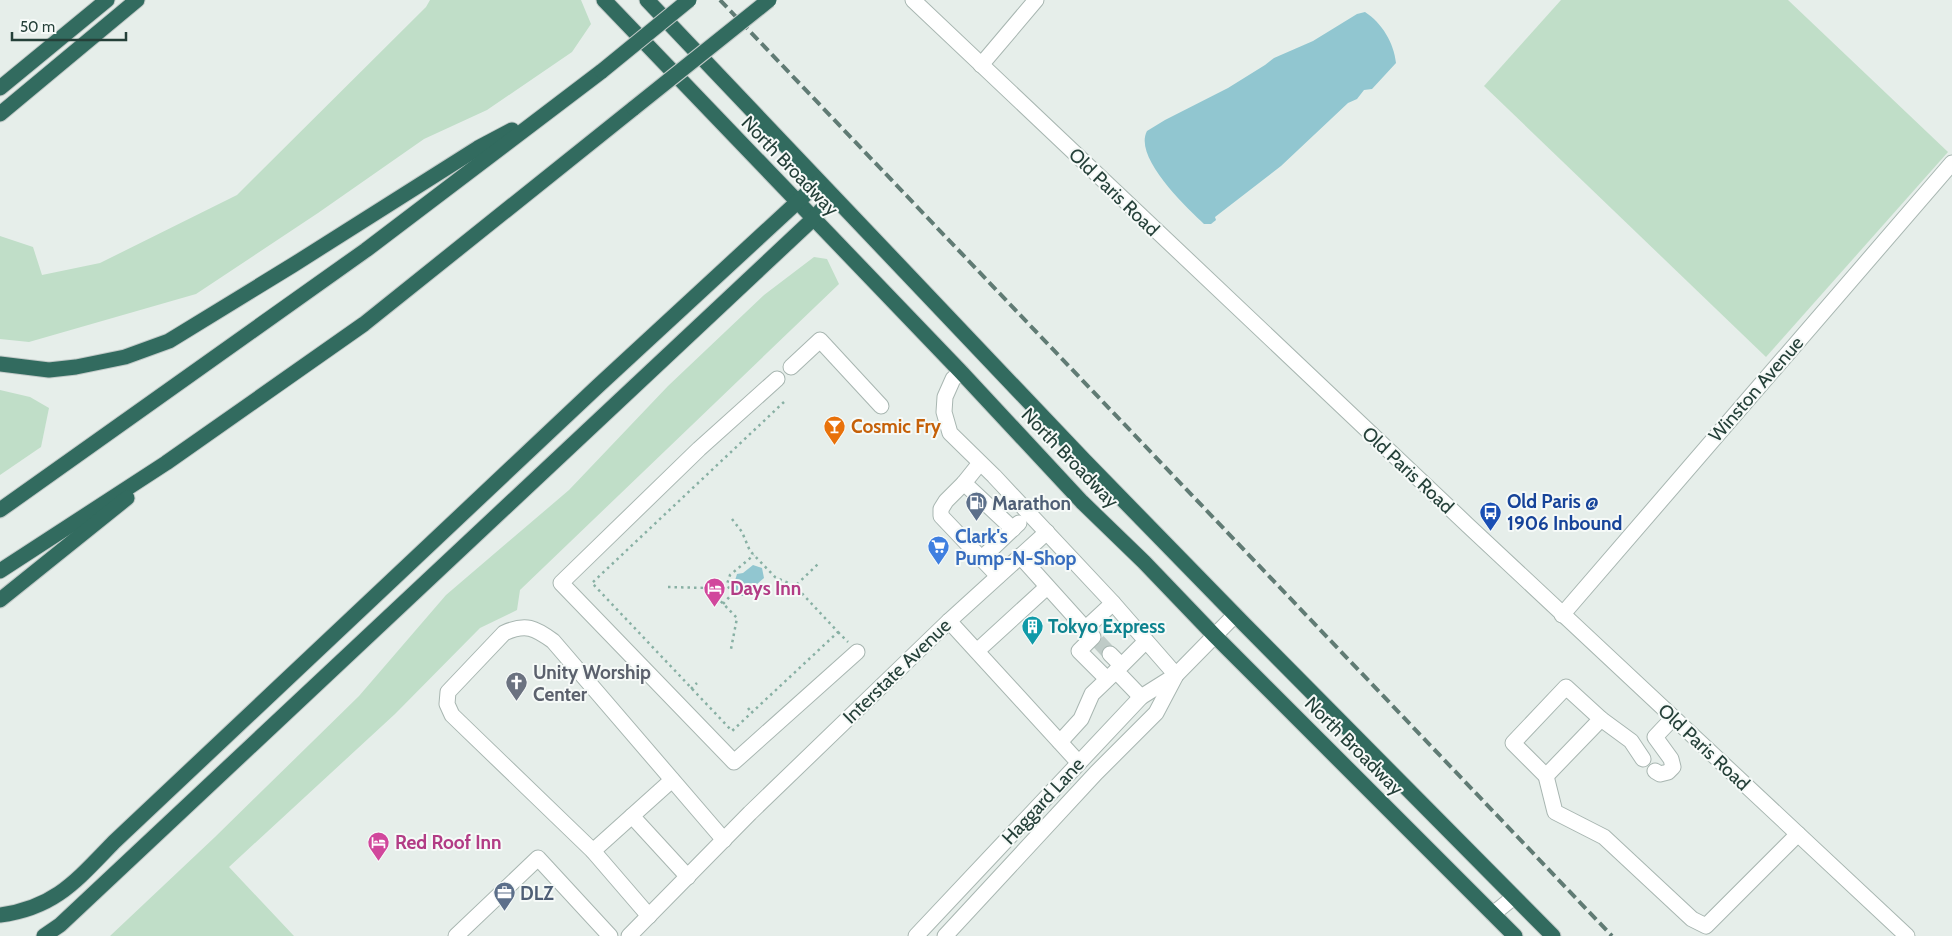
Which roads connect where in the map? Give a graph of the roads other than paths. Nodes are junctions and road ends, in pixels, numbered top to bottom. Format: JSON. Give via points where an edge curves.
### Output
{"nodes":[{"id":1,"x":107,"y":0,"type":"edge"},
{"id":2,"x":137,"y":0,"type":"edge"},
{"id":3,"x":604,"y":0,"type":"edge"},
{"id":4,"x":647,"y":0,"type":"edge"},
{"id":5,"x":689,"y":0,"type":"edge"},
{"id":6,"x":768,"y":0,"type":"edge"},
{"id":7,"x":913,"y":0,"type":"edge"},
{"id":8,"x":1036,"y":0,"type":"edge"},
{"id":9,"x":981,"y":65,"type":"junction"},
{"id":10,"x":0,"y":88,"type":"edge"},
{"id":11,"x":556,"y":106,"type":"junction"},
{"id":12,"x":0,"y":114,"type":"edge"},
{"id":13,"x":1952,"y":163,"type":"edge"},
{"id":14,"x":819,"y":182,"type":"junction"},
{"id":15,"x":833,"y":197,"type":"junction"},
{"id":16,"x":797,"y":203,"type":"junction"},
{"id":17,"x":813,"y":219,"type":"junction"},
{"id":18,"x":0,"y":364,"type":"edge"},
{"id":19,"x":791,"y":367,"type":"dead end"},
{"id":20,"x":961,"y":372,"type":"junction"},
{"id":21,"x":777,"y":379,"type":"dead end"},
{"id":22,"x":880,"y":406,"type":"dead end"},
{"id":23,"x":166,"y":463,"type":"junction"},
{"id":24,"x":980,"y":463,"type":"junction"},
{"id":25,"x":964,"y":483,"type":"junction"},
{"id":26,"x":0,"y":510,"type":"edge"},
{"id":27,"x":1029,"y":513,"type":"junction"},
{"id":28,"x":1013,"y":529,"type":"junction"},
{"id":29,"x":1046,"y":532,"type":"junction"},
{"id":30,"x":1020,"y":556,"type":"junction"},
{"id":31,"x":981,"y":559,"type":"junction"},
{"id":32,"x":0,"y":571,"type":"edge"},
{"id":33,"x":998,"y":576,"type":"junction"},
{"id":34,"x":1047,"y":586,"type":"junction"},
{"id":35,"x":0,"y":600,"type":"edge"},
{"id":36,"x":1113,"y":603,"type":"junction"},
{"id":37,"x":1235,"y":615,"type":"junction"},
{"id":38,"x":1562,"y":615,"type":"junction"},
{"id":39,"x":949,"y":621,"type":"junction"},
{"id":40,"x":1092,"y":635,"type":"junction"},
{"id":41,"x":1214,"y":635,"type":"junction"},
{"id":42,"x":1146,"y":641,"type":"junction"},
{"id":43,"x":857,"y":652,"type":"dead end"},
{"id":44,"x":977,"y":652,"type":"junction"},
{"id":45,"x":1110,"y":654,"type":"tunnel mouth"},
{"id":46,"x":1114,"y":672,"type":"junction"},
{"id":47,"x":1176,"y":675,"type":"junction"},
{"id":48,"x":1141,"y":697,"type":"junction"},
{"id":49,"x":1673,"y":718,"type":"junction"},
{"id":50,"x":1601,"y":719,"type":"junction"},
{"id":51,"x":1655,"y":737,"type":"junction"},
{"id":52,"x":1060,"y":742,"type":"junction"},
{"id":53,"x":1092,"y":748,"type":"junction"},
{"id":54,"x":1079,"y":762,"type":"junction"},
{"id":55,"x":1107,"y":762,"type":"junction"},
{"id":56,"x":1655,"y":771,"type":"dead end"},
{"id":57,"x":1546,"y":776,"type":"junction"},
{"id":58,"x":672,"y":780,"type":"junction"},
{"id":59,"x":632,"y":816,"type":"junction"},
{"id":60,"x":1017,"y":828,"type":"junction"},
{"id":61,"x":1798,"y":834,"type":"junction"},
{"id":62,"x":724,"y":840,"type":"junction"},
{"id":63,"x":1032,"y":842,"type":"junction"},
{"id":64,"x":593,"y":851,"type":"junction"},
{"id":65,"x":688,"y":876,"type":"junction"},
{"id":66,"x":1514,"y":897,"type":"junction"},
{"id":67,"x":1493,"y":914,"type":"junction"},
{"id":68,"x":0,"y":915,"type":"edge"},
{"id":69,"x":649,"y":916,"type":"junction"},
{"id":70,"x":926,"y":933,"type":"edge"},
{"id":71,"x":44,"y":936,"type":"edge"},
{"id":72,"x":456,"y":936,"type":"edge"},
{"id":73,"x":610,"y":936,"type":"edge"},
{"id":74,"x":629,"y":936,"type":"edge"},
{"id":75,"x":945,"y":936,"type":"edge"},
{"id":76,"x":1515,"y":936,"type":"edge"},
{"id":77,"x":1553,"y":936,"type":"edge"},
{"id":78,"x":1907,"y":936,"type":"edge"}],
"edges":[{"from":1,"to":10,"type":"highway"},
{"from":2,"to":12,"type":"highway"},
{"from":3,"to":16,"type":"highway","name":"North Broadway"},
{"from":4,"to":14,"type":"highway","name":"North Broadway"},
{"from":5,"to":11,"type":"highway","bridge":true},
{"from":6,"to":23,"type":"highway","bridge":true,"via":[[386,308]]},
{"from":7,"to":9,"type":"street","name":"Old Paris Road"},
{"from":8,"to":9,"type":"street"},
{"from":9,"to":38,"type":"street","name":"Old Paris Road"},
{"from":11,"to":18,"type":"highway","via":[[478,148],[169,341],[125,357],[76,367],[49,370]]},
{"from":11,"to":26,"type":"highway","via":[[366,250]]},
{"from":13,"to":38,"type":"street","name":"Winston Avenue"},
{"from":14,"to":15,"type":"highway","name":"North Broadway"},
{"from":14,"to":16,"type":"highway"},
{"from":15,"to":17,"type":"highway"},
{"from":15,"to":37,"type":"highway","name":"North Broadway"},
{"from":16,"to":17,"type":"highway","name":"North Broadway"},
{"from":16,"to":68,"type":"highway","via":[[583,399],[74,884],[34,908]]},
{"from":17,"to":20,"type":"highway","name":"North Broadway"},
{"from":17,"to":71,"type":"highway","via":[[60,926]]},
{"from":19,"to":22,"type":"street","via":[[820,340]]},
{"from":20,"to":24,"type":"street","via":[[953,379],[945,397],[946,423],[950,433]]},
{"from":20,"to":41,"type":"highway","name":"North Broadway","via":[[1082,502]]},
{"from":21,"to":43,"type":"street","via":[[699,449],[561,583],[734,762]]},
{"from":23,"to":32,"type":"highway"},
{"from":23,"to":35,"type":"highway"},
{"from":24,"to":25,"type":"street"},
{"from":24,"to":27,"type":"street"},
{"from":25,"to":28,"type":"street"},
{"from":25,"to":31,"type":"street","via":[[946,501],[941,516]]},
{"from":27,"to":28,"type":"street"},
{"from":27,"to":29,"type":"street"},
{"from":28,"to":31,"type":"street"},
{"from":29,"to":30,"type":"street","name":"Interstate Avenue"},
{"from":29,"to":36,"type":"street"},
{"from":30,"to":33,"type":"street","name":"Interstate Avenue"},
{"from":30,"to":34,"type":"street"},
{"from":31,"to":33,"type":"street"},
{"from":33,"to":39,"type":"street","name":"Interstate Avenue"},
{"from":34,"to":40,"type":"street"},
{"from":34,"to":44,"type":"street"},
{"from":36,"to":40,"type":"street"},
{"from":36,"to":42,"type":"street"},
{"from":37,"to":41,"type":"street","name":"Haggard Lane"},
{"from":37,"to":66,"type":"highway","name":"North Broadway"},
{"from":38,"to":49,"type":"street","name":"Old Paris Road"},
{"from":39,"to":44,"type":"street"},
{"from":39,"to":62,"type":"street","name":"Interstate Avenue"},
{"from":40,"to":46,"type":"street","via":[[1079,651]]},
{"from":41,"to":47,"type":"street","name":"Haggard Lane"},
{"from":41,"to":67,"type":"highway","name":"North Broadway"},
{"from":42,"to":46,"type":"street"},
{"from":42,"to":47,"type":"street"},
{"from":44,"to":52,"type":"street"},
{"from":45,"to":46,"type":"street"},
{"from":46,"to":48,"type":"street"},
{"from":46,"to":52,"type":"street","via":[[1092,694],[1081,719]]},
{"from":47,"to":48,"type":"street","name":"Haggard Lane"},
{"from":47,"to":55,"type":"street","name":"Haggard Lane","via":[[1156,713]]},
{"from":48,"to":53,"type":"street","name":"Haggard Lane"},
{"from":49,"to":51,"type":"street"},
{"from":49,"to":61,"type":"street","name":"Old Paris Road"},
{"from":50,"to":51,"type":"street","via":[[1630,741],[1641,756]]},
{"from":50,"to":57,"type":"street"},
{"from":50,"to":57,"type":"street","via":[[1566,687],[1513,743]]},
{"from":51,"to":56,"type":"street","via":[[1673,767],[1660,774]]},
{"from":52,"to":54,"type":"street"},
{"from":53,"to":54,"type":"street","name":"Haggard Lane"},
{"from":53,"to":55,"type":"street"},
{"from":54,"to":60,"type":"street","name":"Haggard Lane"},
{"from":55,"to":63,"type":"street","name":"Haggard Lane"},
{"from":57,"to":61,"type":"street","via":[[1555,812],[1604,837],[1692,919],[1706,926]]},
{"from":58,"to":59,"type":"street"},
{"from":58,"to":62,"type":"street"},
{"from":58,"to":64,"type":"street","via":[[553,641],[526,627],[504,633],[448,692],[447,704],[452,716]]},
{"from":59,"to":64,"type":"street"},
{"from":59,"to":65,"type":"street"},
{"from":60,"to":63,"type":"street"},
{"from":60,"to":70,"type":"street","name":"Haggard Lane"},
{"from":61,"to":78,"type":"street","name":"Old Paris Road"},
{"from":62,"to":65,"type":"street","name":"Interstate Avenue"},
{"from":63,"to":75,"type":"street","name":"Haggard Lane"},
{"from":64,"to":69,"type":"street"},
{"from":65,"to":69,"type":"street","name":"Interstate Avenue"},
{"from":66,"to":67,"type":"street"},
{"from":66,"to":77,"type":"highway","name":"North Broadway"},
{"from":67,"to":76,"type":"highway","name":"North Broadway"},
{"from":69,"to":74,"type":"street","name":"Interstate Avenue"},
{"from":72,"to":73,"type":"street","via":[[538,858]]}]}
